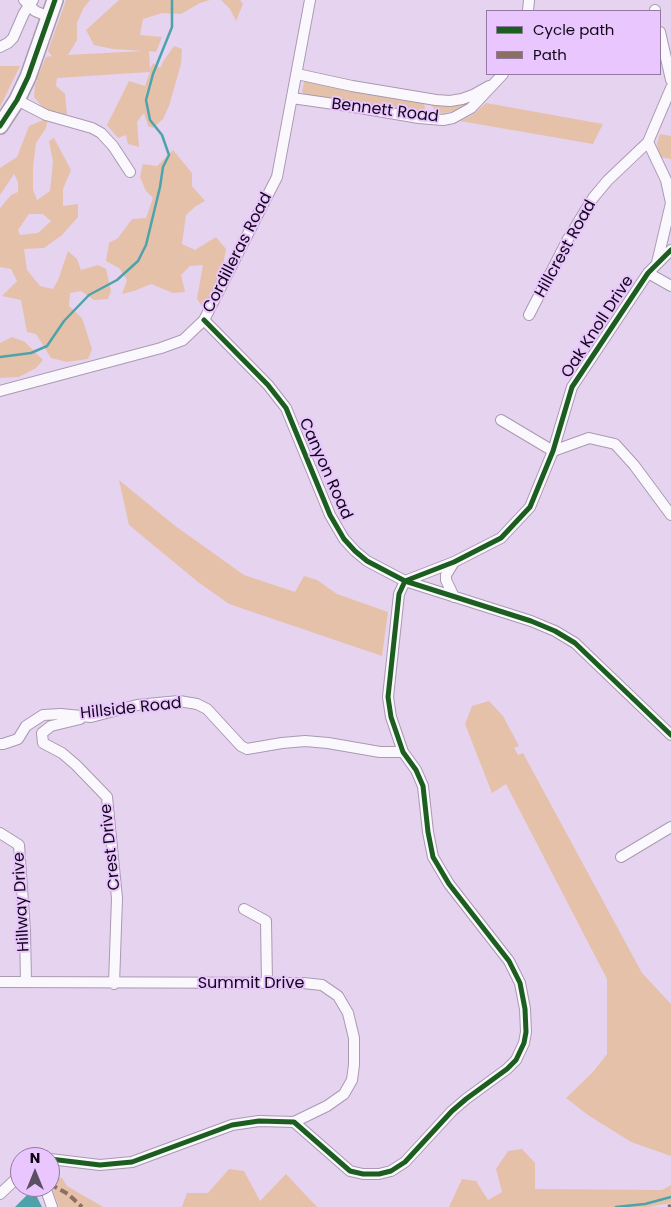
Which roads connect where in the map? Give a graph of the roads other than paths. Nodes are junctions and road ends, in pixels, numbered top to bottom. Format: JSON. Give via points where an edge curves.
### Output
{"nodes":[{"id":1,"x":310,"y":0,"type":"edge"},
{"id":2,"x":30,"y":2,"type":"edge"},
{"id":3,"x":52,"y":8,"type":"edge"},
{"id":4,"x":661,"y":36,"type":"edge"},
{"id":5,"x":0,"y":47,"type":"edge"},
{"id":6,"x":297,"y":74,"type":"junction"},
{"id":7,"x":501,"y":75,"type":"edge"},
{"id":8,"x":671,"y":80,"type":"edge"},
{"id":9,"x":494,"y":83,"type":"junction"},
{"id":10,"x":671,"y":88,"type":"edge"},
{"id":11,"x":292,"y":98,"type":"junction"},
{"id":12,"x":426,"y":99,"type":"junction"},
{"id":13,"x":17,"y":100,"type":"junction"},
{"id":14,"x":432,"y":120,"type":"junction"},
{"id":15,"x":0,"y":126,"type":"edge"},
{"id":16,"x":648,"y":142,"type":"junction"},
{"id":17,"x":130,"y":172,"type":"dead end"},
{"id":18,"x":671,"y":250,"type":"edge"},
{"id":19,"x":657,"y":263,"type":"junction"},
{"id":20,"x":648,"y":273,"type":"junction"},
{"id":21,"x":671,"y":286,"type":"edge"},
{"id":22,"x":529,"y":315,"type":"dead end"},
{"id":23,"x":204,"y":320,"type":"junction"},
{"id":24,"x":0,"y":391,"type":"edge"},
{"id":25,"x":500,"y":420,"type":"dead end"},
{"id":26,"x":552,"y":450,"type":"junction"},
{"id":27,"x":671,"y":515,"type":"edge"},
{"id":28,"x":454,"y":562,"type":"junction"},
{"id":29,"x":405,"y":581,"type":"junction"},
{"id":30,"x":454,"y":596,"type":"junction"},
{"id":31,"x":91,"y":717,"type":"junction"},
{"id":32,"x":671,"y":735,"type":"edge"},
{"id":33,"x":0,"y":744,"type":"edge"},
{"id":34,"x":403,"y":752,"type":"junction"},
{"id":35,"x":671,"y":827,"type":"edge"},
{"id":36,"x":0,"y":832,"type":"edge"},
{"id":37,"x":621,"y":857,"type":"dead end"},
{"id":38,"x":244,"y":909,"type":"dead end"},
{"id":39,"x":0,"y":982,"type":"edge"},
{"id":40,"x":26,"y":982,"type":"junction"},
{"id":41,"x":267,"y":983,"type":"junction"},
{"id":42,"x":114,"y":984,"type":"junction"},
{"id":43,"x":294,"y":1122,"type":"junction"},
{"id":44,"x":60,"y":1160,"type":"edge"},
{"id":45,"x":10,"y":1184,"type":"edge"},
{"id":46,"x":0,"y":1194,"type":"edge"}],
"edges":[{"from":1,"to":6,"type":"street","name":"Cordilleras Road"},
{"from":2,"to":3,"type":"street"},
{"from":2,"to":5,"type":"street","via":[[14,38]]},
{"from":3,"to":13,"type":"main road"},
{"from":4,"to":8,"type":"street"},
{"from":6,"to":11,"type":"street","name":"Cordilleras Road"},
{"from":6,"to":12,"type":"street","name":"Bennett Road"},
{"from":7,"to":9,"type":"street","name":"Bennett Road"},
{"from":9,"to":12,"type":"street","name":"Bennett Road","via":[[462,99]]},
{"from":9,"to":14,"type":"street","name":"Bennett Road","via":[[480,101],[463,114]]},
{"from":10,"to":16,"type":"street"},
{"from":11,"to":14,"type":"street","name":"Bennett Road"},
{"from":11,"to":23,"type":"street","name":"Cordilleras Road","via":[[277,177]]},
{"from":12,"to":14,"type":"street"},
{"from":13,"to":15,"type":"main road"},
{"from":13,"to":17,"type":"street","via":[[46,115],[101,133]]},
{"from":16,"to":19,"type":"street","via":[[666,180],[671,203]]},
{"from":16,"to":22,"type":"street","name":"Hillcrest Road","via":[[593,198]]},
{"from":18,"to":19,"type":"street","name":"Oak Knoll Drive"},
{"from":19,"to":20,"type":"street","name":"Oak Knoll Drive"},
{"from":20,"to":21,"type":"street"},
{"from":20,"to":26,"type":"street","name":"Oak Knoll Drive","via":[[572,387]]},
{"from":23,"to":24,"type":"street","name":"Cordilleras Road","via":[[183,340],[161,348]]},
{"from":23,"to":29,"type":"street","name":"Canyon Road","via":[[268,385],[286,408],[330,515],[344,539],[367,561]]},
{"from":25,"to":26,"type":"street"},
{"from":26,"to":27,"type":"street","via":[[589,438],[615,444]]},
{"from":26,"to":28,"type":"street","name":"Oak Knoll Drive","via":[[530,507],[501,538]]},
{"from":28,"to":29,"type":"street","name":"Oak Knoll Drive"},
{"from":28,"to":30,"type":"street","via":[[446,580]]},
{"from":29,"to":30,"type":"street","name":"Canyon Road"},
{"from":29,"to":34,"type":"street","via":[[397,602],[388,697]]},
{"from":30,"to":32,"type":"street","name":"Canyon Road","via":[[531,621],[575,642]]},
{"from":31,"to":33,"type":"street","name":"Hillside Road","via":[[43,715],[26,726],[18,739]]},
{"from":31,"to":34,"type":"street","name":"Hillside Road","via":[[137,705],[179,701],[207,709],[247,750],[305,741],[380,752]]},
{"from":31,"to":42,"type":"street","name":"Crest Drive","via":[[51,726],[42,733],[43,743],[76,765],[107,797],[117,898]]},
{"from":34,"to":43,"type":"street","via":[[423,786],[433,857],[449,884],[510,961],[520,983],[525,1009],[524,1043],[516,1060],[507,1069],[466,1099],[405,1162],[391,1171],[378,1174],[350,1171]]},
{"from":35,"to":37,"type":"street"},
{"from":36,"to":40,"type":"street","name":"Hillway Drive","via":[[20,845]]},
{"from":38,"to":41,"type":"street","via":[[266,921]]},
{"from":39,"to":40,"type":"street","name":"Summit Drive"},
{"from":40,"to":42,"type":"street","name":"Summit Drive"},
{"from":41,"to":42,"type":"street","name":"Summit Drive"},
{"from":41,"to":43,"type":"street","name":"Summit Drive","via":[[322,985],[338,996],[348,1012],[354,1038],[352,1080],[344,1094]]},
{"from":43,"to":44,"type":"street","via":[[259,1121],[232,1125],[132,1162],[100,1165]]},
{"from":45,"to":46,"type":"street"}]}
